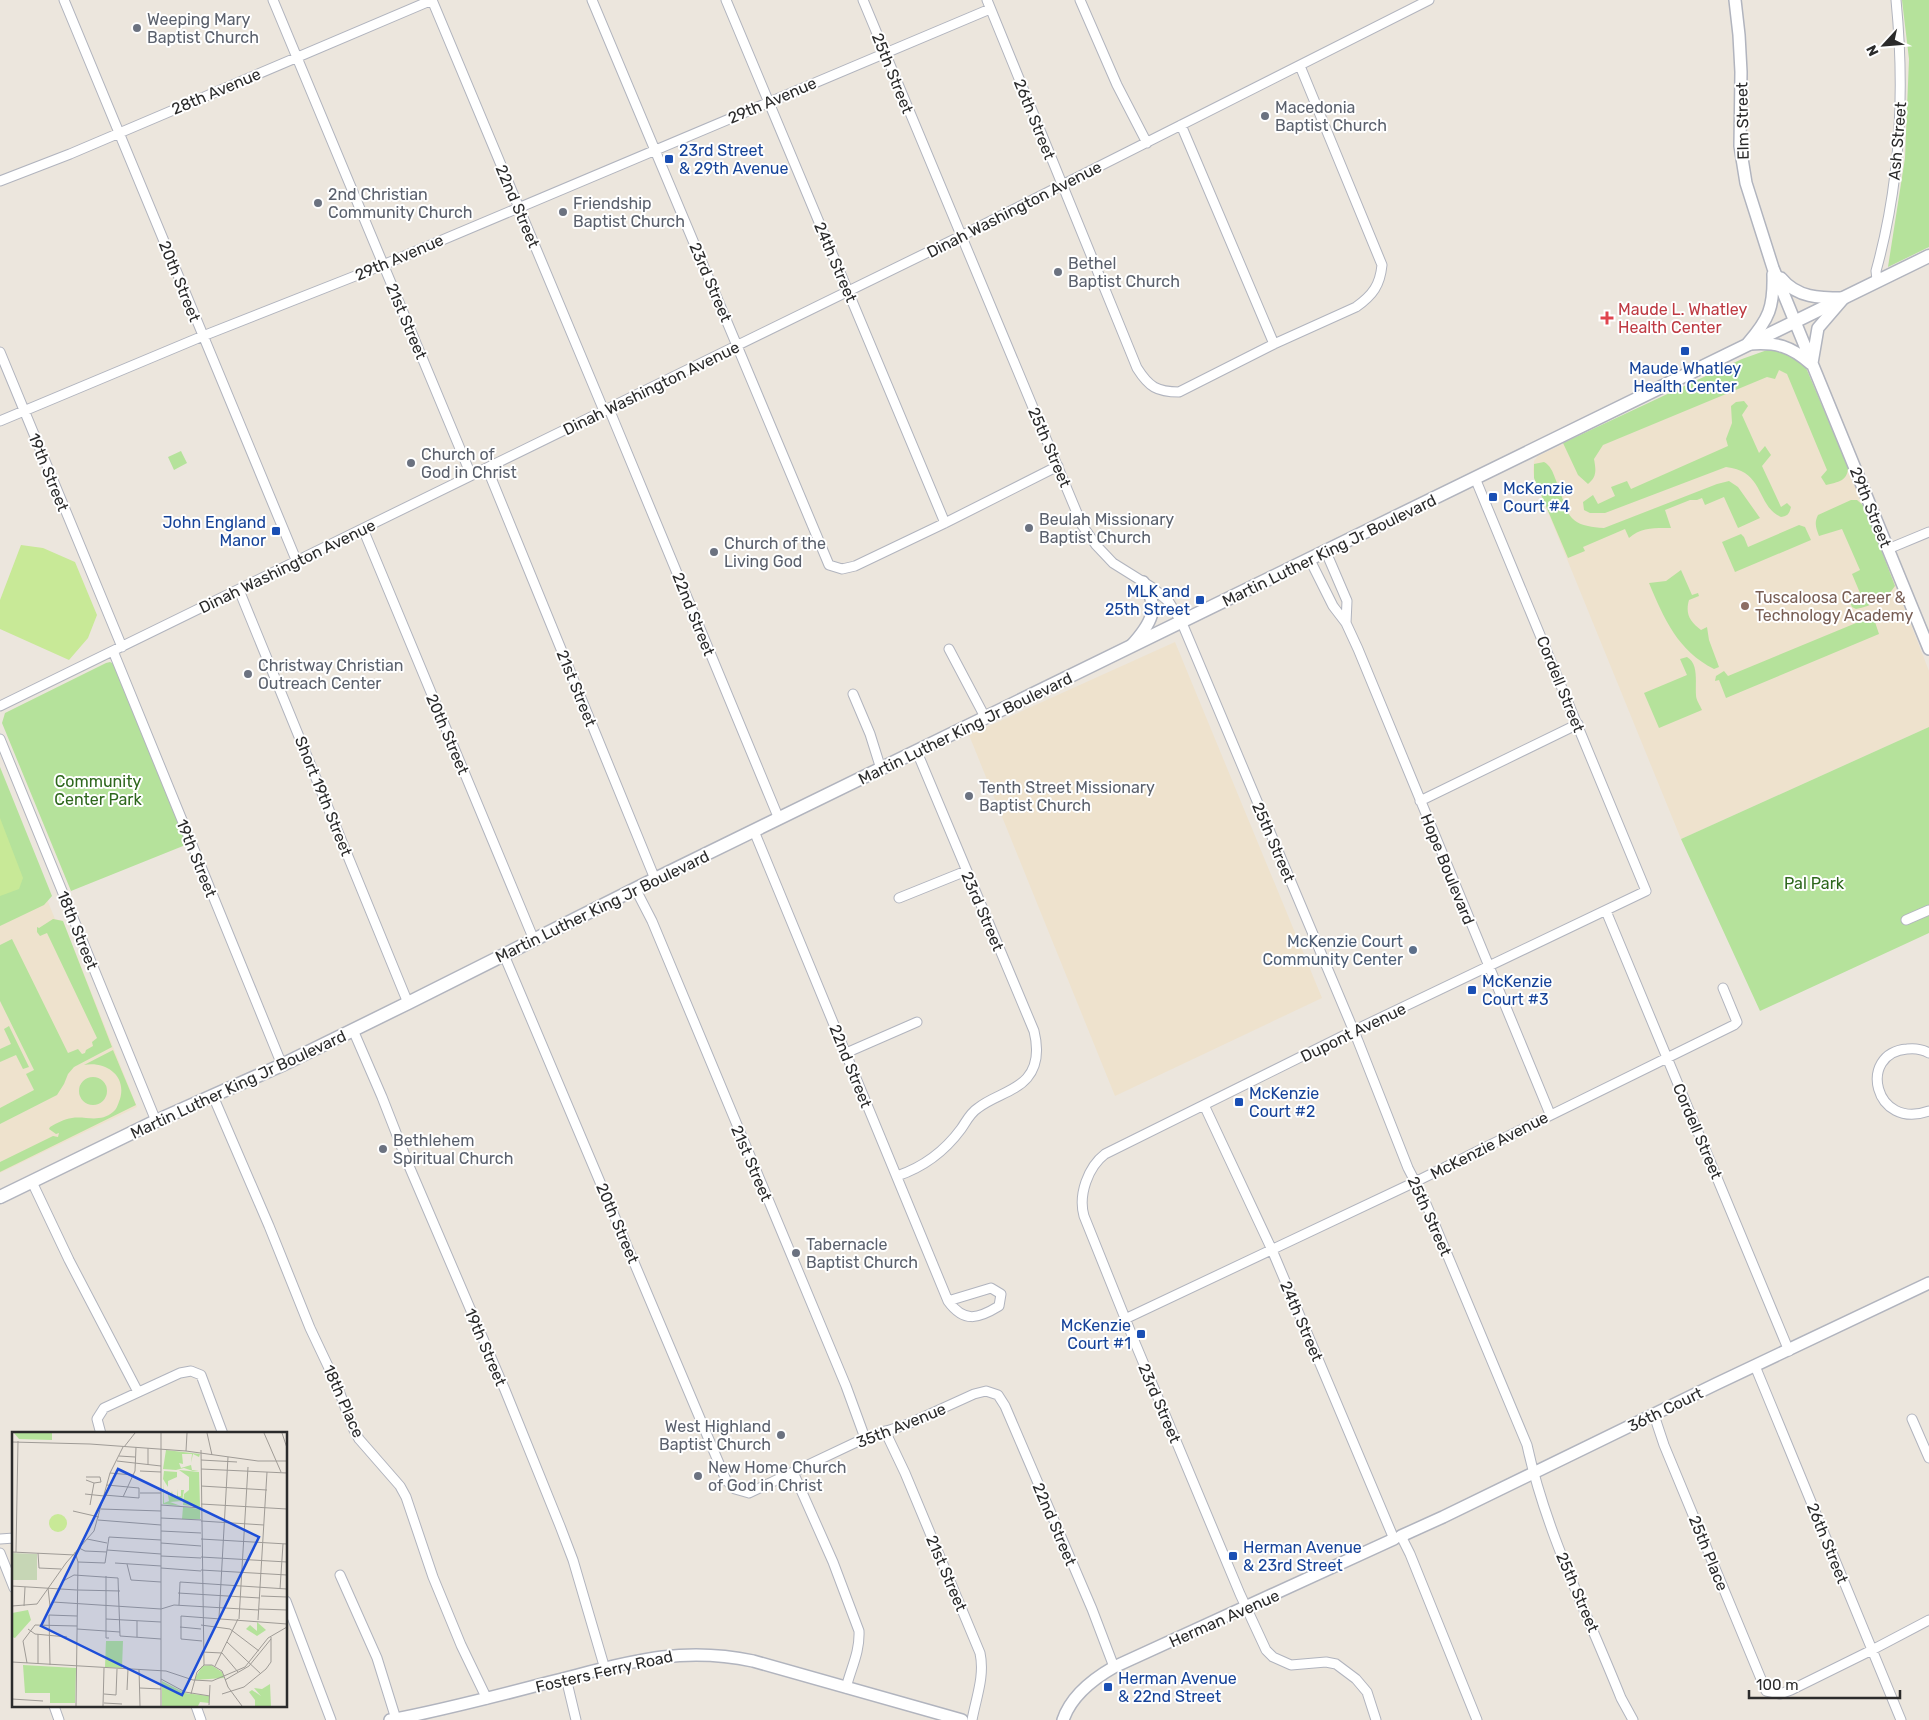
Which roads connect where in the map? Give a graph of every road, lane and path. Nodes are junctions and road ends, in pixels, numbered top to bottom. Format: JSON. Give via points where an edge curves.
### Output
{"nodes":[{"id":1,"x":64,"y":0,"type":"edge"},
{"id":2,"x":273,"y":0,"type":"edge"},
{"id":3,"x":432,"y":0,"type":"edge"},
{"id":4,"x":592,"y":0,"type":"edge"},
{"id":5,"x":726,"y":0,"type":"edge"},
{"id":6,"x":863,"y":0,"type":"edge"},
{"id":7,"x":1080,"y":0,"type":"edge"},
{"id":8,"x":1407,"y":0,"type":"edge"},
{"id":9,"x":1430,"y":0,"type":"edge"},
{"id":10,"x":1735,"y":0,"type":"edge"},
{"id":11,"x":1896,"y":0,"type":"edge"},
{"id":12,"x":988,"y":4,"type":"edge"},
{"id":13,"x":1411,"y":10,"type":"junction"},
{"id":14,"x":885,"y":52,"type":"junction"},
{"id":15,"x":297,"y":57,"type":"junction"},
{"id":16,"x":1300,"y":66,"type":"junction"},
{"id":17,"x":769,"y":102,"type":"junction"},
{"id":18,"x":1182,"y":125,"type":"junction"},
{"id":19,"x":119,"y":132,"type":"junction"},
{"id":20,"x":1147,"y":143,"type":"junction"},
{"id":21,"x":656,"y":150,"type":"junction"},
{"id":22,"x":0,"y":181,"type":"edge"},
{"id":23,"x":1061,"y":185,"type":"junction"},
{"id":24,"x":518,"y":206,"type":"junction"},
{"id":25,"x":961,"y":236,"type":"junction"},
{"id":26,"x":1929,"y":256,"type":"edge"},
{"id":27,"x":383,"y":264,"type":"junction"},
{"id":28,"x":1773,"y":268,"type":"junction"},
{"id":29,"x":1877,"y":280,"type":"junction"},
{"id":30,"x":848,"y":291,"type":"junction"},
{"id":31,"x":1843,"y":298,"type":"junction"},
{"id":32,"x":1796,"y":321,"type":"junction"},
{"id":33,"x":203,"y":336,"type":"junction"},
{"id":34,"x":738,"y":344,"type":"junction"},
{"id":35,"x":1274,"y":344,"type":"junction"},
{"id":36,"x":1746,"y":344,"type":"junction"},
{"id":37,"x":0,"y":352,"type":"edge"},
{"id":38,"x":1812,"y":365,"type":"junction"},
{"id":39,"x":607,"y":410,"type":"junction"},
{"id":40,"x":24,"y":411,"type":"junction"},
{"id":41,"x":0,"y":421,"type":"edge"},
{"id":42,"x":1058,"y":466,"type":"junction"},
{"id":43,"x":487,"y":468,"type":"junction"},
{"id":44,"x":471,"y":476,"type":"junction"},
{"id":45,"x":1475,"y":478,"type":"junction"},
{"id":46,"x":945,"y":523,"type":"junction"},
{"id":47,"x":363,"y":529,"type":"junction"},
{"id":48,"x":1929,"y":532,"type":"edge"},
{"id":49,"x":1888,"y":548,"type":"junction"},
{"id":50,"x":1326,"y":552,"type":"junction"},
{"id":51,"x":1310,"y":560,"type":"junction"},
{"id":52,"x":297,"y":562,"type":"junction"},
{"id":53,"x":1143,"y":582,"type":"junction"},
{"id":54,"x":238,"y":590,"type":"junction"},
{"id":55,"x":1182,"y":623,"type":"junction"},
{"id":56,"x":1346,"y":624,"type":"junction"},
{"id":57,"x":117,"y":649,"type":"junction"},
{"id":58,"x":949,"y":649,"type":"dead end"},
{"id":59,"x":1128,"y":649,"type":"junction"},
{"id":60,"x":1929,"y":649,"type":"edge"},
{"id":61,"x":853,"y":694,"type":"dead end"},
{"id":62,"x":0,"y":706,"type":"edge"},
{"id":63,"x":986,"y":719,"type":"junction"},
{"id":64,"x":1578,"y":724,"type":"junction"},
{"id":65,"x":0,"y":739,"type":"edge"},
{"id":66,"x":917,"y":752,"type":"junction"},
{"id":67,"x":881,"y":769,"type":"junction"},
{"id":68,"x":1420,"y":801,"type":"junction"},
{"id":69,"x":779,"y":819,"type":"junction"},
{"id":70,"x":754,"y":831,"type":"junction"},
{"id":71,"x":966,"y":871,"type":"junction"},
{"id":72,"x":655,"y":879,"type":"junction"},
{"id":73,"x":636,"y":890,"type":"junction"},
{"id":74,"x":1646,"y":891,"type":"joint"},
{"id":75,"x":899,"y":898,"type":"dead end"},
{"id":76,"x":1929,"y":910,"type":"edge"},
{"id":77,"x":1606,"y":911,"type":"junction"},
{"id":78,"x":1906,"y":920,"type":"dead end"},
{"id":79,"x":534,"y":940,"type":"junction"},
{"id":80,"x":504,"y":955,"type":"junction"},
{"id":81,"x":1489,"y":966,"type":"junction"},
{"id":82,"x":1723,"y":988,"type":"dead end"},
{"id":83,"x":408,"y":1003,"type":"junction"},
{"id":84,"x":917,"y":1022,"type":"dead end"},
{"id":85,"x":353,"y":1030,"type":"junction"},
{"id":86,"x":1353,"y":1031,"type":"junction"},
{"id":87,"x":846,"y":1053,"type":"junction"},
{"id":88,"x":1929,"y":1053,"type":"edge"},
{"id":89,"x":1667,"y":1058,"type":"junction"},
{"id":90,"x":282,"y":1065,"type":"junction"},
{"id":91,"x":213,"y":1096,"type":"junction"},
{"id":92,"x":1204,"y":1105,"type":"junction"},
{"id":93,"x":1929,"y":1112,"type":"edge"},
{"id":94,"x":1550,"y":1114,"type":"junction"},
{"id":95,"x":156,"y":1121,"type":"junction"},
{"id":96,"x":897,"y":1176,"type":"junction"},
{"id":97,"x":32,"y":1182,"type":"junction"},
{"id":98,"x":1415,"y":1182,"type":"junction"},
{"id":99,"x":1082,"y":1196,"type":"joint"},
{"id":100,"x":0,"y":1197,"type":"edge"},
{"id":101,"x":1272,"y":1250,"type":"junction"},
{"id":102,"x":1929,"y":1283,"type":"edge"},
{"id":103,"x":948,"y":1301,"type":"junction"},
{"id":104,"x":1125,"y":1319,"type":"junction"},
{"id":105,"x":1789,"y":1351,"type":"junction"},
{"id":106,"x":1755,"y":1366,"type":"junction"},
{"id":107,"x":986,"y":1391,"type":"joint"},
{"id":108,"x":138,"y":1392,"type":"junction"},
{"id":109,"x":1654,"y":1415,"type":"junction"},
{"id":110,"x":1912,"y":1419,"type":"dead end"},
{"id":111,"x":885,"y":1431,"type":"junction"},
{"id":112,"x":100,"y":1432,"type":"edge"},
{"id":113,"x":222,"y":1432,"type":"edge"},
{"id":114,"x":865,"y":1438,"type":"junction"},
{"id":115,"x":1929,"y":1458,"type":"edge"},
{"id":116,"x":793,"y":1472,"type":"junction"},
{"id":117,"x":1533,"y":1472,"type":"junction"},
{"id":118,"x":735,"y":1489,"type":"joint"},
{"id":119,"x":1398,"y":1537,"type":"junction"},
{"id":120,"x":0,"y":1553,"type":"edge"},
{"id":121,"x":340,"y":1575,"type":"dead end"},
{"id":122,"x":12,"y":1583,"type":"edge"},
{"id":123,"x":288,"y":1606,"type":"edge"},
{"id":124,"x":1246,"y":1608,"type":"junction"},
{"id":125,"x":1929,"y":1620,"type":"edge"},
{"id":126,"x":1872,"y":1650,"type":"junction"},
{"id":127,"x":1114,"y":1667,"type":"junction"},
{"id":128,"x":605,"y":1669,"type":"junction"},
{"id":129,"x":566,"y":1678,"type":"junction"},
{"id":130,"x":846,"y":1688,"type":"junction"},
{"id":131,"x":487,"y":1698,"type":"junction"},
{"id":132,"x":55,"y":1708,"type":"edge"},
{"id":133,"x":197,"y":1708,"type":"edge"},
{"id":134,"x":393,"y":1719,"type":"edge"},
{"id":135,"x":1062,"y":1719,"type":"edge"},
{"id":136,"x":59,"y":1720,"type":"edge"},
{"id":137,"x":201,"y":1720,"type":"edge"},
{"id":138,"x":331,"y":1720,"type":"edge"},
{"id":139,"x":576,"y":1720,"type":"edge"},
{"id":140,"x":962,"y":1720,"type":"edge"},
{"id":141,"x":972,"y":1720,"type":"edge"},
{"id":142,"x":1376,"y":1720,"type":"edge"},
{"id":143,"x":1477,"y":1720,"type":"edge"},
{"id":144,"x":1633,"y":1720,"type":"edge"},
{"id":145,"x":1901,"y":1720,"type":"edge"}],
"edges":[{"from":1,"to":19,"type":"street","name":"20th Street"},
{"from":2,"to":15,"type":"street","name":"21st Street"},
{"from":3,"to":15,"type":"street","name":"28th Avenue"},
{"from":3,"to":24,"type":"street","name":"22nd Street"},
{"from":4,"to":21,"type":"street","name":"23rd Street"},
{"from":5,"to":17,"type":"street","name":"24th Street"},
{"from":6,"to":14,"type":"street","name":"25th Street"},
{"from":7,"to":20,"type":"street","via":[[1117,85]]},
{"from":8,"to":13,"type":"street"},
{"from":9,"to":13,"type":"street","name":"Dinah Washington Avenue"},
{"from":10,"to":28,"type":"street","name":"Elm Street","via":[[1740,35],[1740,146],[1746,183]]},
{"from":11,"to":29,"type":"street","name":"Ash Street","via":[[1901,93],[1898,152]]},
{"from":12,"to":14,"type":"street","name":"29th Avenue"},
{"from":12,"to":23,"type":"street","name":"26th Street"},
{"from":13,"to":16,"type":"street","name":"Dinah Washington Avenue"},
{"from":14,"to":17,"type":"street","name":"29th Avenue"},
{"from":14,"to":25,"type":"street","name":"25th Street"},
{"from":15,"to":19,"type":"street","name":"28th Avenue"},
{"from":15,"to":27,"type":"street","name":"21st Street"},
{"from":16,"to":18,"type":"street","name":"Dinah Washington Avenue"},
{"from":16,"to":35,"type":"street","via":[[1382,265],[1381,278],[1366,300]]},
{"from":17,"to":21,"type":"street","name":"29th Avenue"},
{"from":17,"to":30,"type":"street","name":"24th Street"},
{"from":18,"to":20,"type":"street","name":"Dinah Washington Avenue"},
{"from":18,"to":35,"type":"street"},
{"from":19,"to":22,"type":"street","name":"28th Avenue"},
{"from":19,"to":33,"type":"street","name":"20th Street"},
{"from":20,"to":23,"type":"street","name":"Dinah Washington Avenue"},
{"from":21,"to":24,"type":"street","name":"29th Avenue"},
{"from":21,"to":34,"type":"street","name":"23rd Street"},
{"from":23,"to":25,"type":"street","name":"Dinah Washington Avenue"},
{"from":23,"to":35,"type":"street","name":"26th Street","via":[[1137,368],[1153,388],[1179,392]]},
{"from":24,"to":27,"type":"street","name":"29th Avenue"},
{"from":24,"to":39,"type":"street","name":"22nd Street"},
{"from":25,"to":30,"type":"street","name":"Dinah Washington Avenue"},
{"from":25,"to":42,"type":"street","name":"25th Street"},
{"from":26,"to":29,"type":"main road","name":"Martin Luther King Jr Boulevard"},
{"from":27,"to":33,"type":"street","name":"29th Avenue"},
{"from":27,"to":44,"type":"street","name":"21st Street"},
{"from":28,"to":31,"type":"street","via":[[1786,285],[1802,294]]},
{"from":28,"to":32,"type":"street","name":"Elm Street"},
{"from":28,"to":36,"type":"street","name":"Elm Street","via":[[1774,288],[1768,318]]},
{"from":29,"to":31,"type":"main road","name":"Martin Luther King Jr Boulevard"},
{"from":30,"to":34,"type":"street","name":"Dinah Washington Avenue"},
{"from":30,"to":46,"type":"street","name":"24th Street"},
{"from":31,"to":32,"type":"main road","name":"Martin Luther King Jr Boulevard"},
{"from":31,"to":38,"type":"street","via":[[1818,328]]},
{"from":32,"to":36,"type":"main road","name":"Martin Luther King Jr Boulevard"},
{"from":32,"to":38,"type":"street","name":"29th Street"},
{"from":33,"to":40,"type":"street","name":"29th Avenue"},
{"from":33,"to":52,"type":"street","name":"20th Street"},
{"from":34,"to":39,"type":"street","name":"Dinah Washington Avenue"},
{"from":34,"to":46,"type":"street","name":"23rd Street","via":[[829,565],[855,566]]},
{"from":36,"to":38,"type":"street","via":[[1779,345],[1798,352]]},
{"from":36,"to":45,"type":"main road","name":"Martin Luther King Jr Boulevard"},
{"from":37,"to":40,"type":"street","name":"19th Street"},
{"from":38,"to":49,"type":"street","name":"29th Street"},
{"from":39,"to":43,"type":"street","name":"Dinah Washington Avenue"},
{"from":39,"to":69,"type":"street","name":"22nd Street"},
{"from":40,"to":41,"type":"street","name":"29th Avenue"},
{"from":40,"to":57,"type":"street","name":"19th Street"},
{"from":42,"to":46,"type":"street"},
{"from":42,"to":53,"type":"street","name":"25th Street","via":[[1077,515],[1096,545],[1113,563]]},
{"from":43,"to":44,"type":"street","name":"Dinah Washington Avenue"},
{"from":43,"to":72,"type":"street","name":"21st Street"},
{"from":44,"to":47,"type":"street","name":"Dinah Washington Avenue"},
{"from":45,"to":50,"type":"main road","name":"Martin Luther King Jr Boulevard"},
{"from":45,"to":64,"type":"street","name":"Cordell Street"},
{"from":47,"to":52,"type":"street","name":"Dinah Washington Avenue"},
{"from":47,"to":79,"type":"street","name":"20th Street"},
{"from":48,"to":49,"type":"street"},
{"from":49,"to":60,"type":"street","name":"29th Street"},
{"from":50,"to":51,"type":"main road","name":"Martin Luther King Jr Boulevard"},
{"from":50,"to":56,"type":"street","name":"Hope Boulevard","via":[[1347,600]]},
{"from":51,"to":55,"type":"main road","name":"Martin Luther King Jr Boulevard"},
{"from":51,"to":56,"type":"street","name":"Hope Boulevard","via":[[1333,606]]},
{"from":52,"to":54,"type":"street","name":"Dinah Washington Avenue"},
{"from":53,"to":55,"type":"street","name":"25th Street","via":[[1169,602]]},
{"from":53,"to":59,"type":"street","via":[[1152,594],[1152,613]]},
{"from":54,"to":57,"type":"street","name":"Dinah Washington Avenue"},
{"from":54,"to":83,"type":"street","name":"Short 19th Street"},
{"from":55,"to":59,"type":"main road","name":"Martin Luther King Jr Boulevard"},
{"from":55,"to":86,"type":"street","name":"25th Street"},
{"from":56,"to":68,"type":"street","name":"Hope Boulevard"},
{"from":57,"to":62,"type":"street","name":"Dinah Washington Avenue"},
{"from":57,"to":90,"type":"street","name":"19th Street"},
{"from":58,"to":63,"type":"street"},
{"from":59,"to":63,"type":"main road","name":"Martin Luther King Jr Boulevard"},
{"from":61,"to":67,"type":"street"},
{"from":63,"to":66,"type":"main road","name":"Martin Luther King Jr Boulevard"},
{"from":64,"to":68,"type":"street"},
{"from":64,"to":74,"type":"street","name":"Cordell Street"},
{"from":65,"to":95,"type":"street","name":"18th Street"},
{"from":66,"to":67,"type":"main road","name":"Martin Luther King Jr Boulevard"},
{"from":66,"to":71,"type":"street","name":"23rd Street"},
{"from":67,"to":69,"type":"main road","name":"Martin Luther King Jr Boulevard"},
{"from":68,"to":81,"type":"street","name":"Hope Boulevard"},
{"from":69,"to":70,"type":"main road","name":"Martin Luther King Jr Boulevard"},
{"from":70,"to":72,"type":"main road","name":"Martin Luther King Jr Boulevard"},
{"from":70,"to":87,"type":"street","name":"22nd Street"},
{"from":71,"to":75,"type":"street"},
{"from":71,"to":96,"type":"street","name":"23rd Street","via":[[1034,1031],[1037,1055],[1027,1078],[975,1109],[945,1148],[931,1160]]},
{"from":72,"to":73,"type":"main road","name":"Martin Luther King Jr Boulevard"},
{"from":73,"to":79,"type":"main road","name":"Martin Luther King Jr Boulevard"},
{"from":73,"to":114,"type":"street","name":"21st Street","via":[[652,921]]},
{"from":74,"to":77,"type":"street","name":"Dupont Avenue"},
{"from":76,"to":78,"type":"street"},
{"from":77,"to":81,"type":"street","name":"Dupont Avenue"},
{"from":77,"to":89,"type":"street","name":"Cordell Street"},
{"from":79,"to":80,"type":"main road","name":"Martin Luther King Jr Boulevard"},
{"from":80,"to":83,"type":"main road","name":"Martin Luther King Jr Boulevard"},
{"from":80,"to":118,"type":"street","name":"20th Street","via":[[721,1469]]},
{"from":81,"to":86,"type":"street","name":"Dupont Avenue"},
{"from":81,"to":94,"type":"street","name":"Hope Boulevard"},
{"from":82,"to":89,"type":"street","name":"McKenzie Avenue","via":[[1737,1022]]},
{"from":83,"to":85,"type":"main road","name":"Martin Luther King Jr Boulevard"},
{"from":84,"to":87,"type":"street"},
{"from":85,"to":90,"type":"main road","name":"Martin Luther King Jr Boulevard"},
{"from":85,"to":128,"type":"street","name":"19th Street","via":[[560,1526]]},
{"from":86,"to":92,"type":"street","name":"Dupont Avenue"},
{"from":86,"to":98,"type":"street","name":"25th Street"},
{"from":87,"to":96,"type":"street","name":"22nd Street"},
{"from":88,"to":93,"type":"street","via":[[1914,1048],[1902,1049],[1891,1054],[1877,1074],[1881,1098],[1889,1108],[1911,1116]]},
{"from":89,"to":94,"type":"street","name":"McKenzie Avenue"},
{"from":89,"to":105,"type":"street","name":"Cordell Street"},
{"from":90,"to":91,"type":"main road","name":"Martin Luther King Jr Boulevard"},
{"from":91,"to":95,"type":"main road","name":"Martin Luther King Jr Boulevard"},
{"from":91,"to":131,"type":"street","name":"18th Place","via":[[353,1428],[406,1497],[433,1577]]},
{"from":92,"to":99,"type":"street","name":"Dupont Avenue","via":[[1105,1154],[1092,1168]]},
{"from":92,"to":101,"type":"street","name":"24th Street"},
{"from":94,"to":98,"type":"street","name":"McKenzie Avenue"},
{"from":95,"to":97,"type":"main road","name":"Martin Luther King Jr Boulevard"},
{"from":96,"to":103,"type":"street","name":"22nd Street"},
{"from":97,"to":100,"type":"main road","name":"Martin Luther King Jr Boulevard"},
{"from":97,"to":108,"type":"street"},
{"from":98,"to":101,"type":"street","name":"McKenzie Avenue"},
{"from":98,"to":117,"type":"street","name":"25th Street","via":[[1527,1445]]},
{"from":99,"to":104,"type":"street","name":"23rd Street","via":[[1084,1216]]},
{"from":101,"to":104,"type":"street","name":"McKenzie Avenue"},
{"from":101,"to":119,"type":"street","name":"24th Street"},
{"from":102,"to":105,"type":"street","name":"36th Court"},
{"from":103,"to":103,"type":"street","name":"22nd Street","via":[[966,1317],[978,1316],[999,1306],[1001,1294],[991,1288]]},
{"from":104,"to":124,"type":"street","name":"23rd Street"},
{"from":105,"to":106,"type":"street","name":"36th Court"},
{"from":106,"to":109,"type":"street","name":"36th Court"},
{"from":106,"to":126,"type":"street","name":"26th Street"},
{"from":107,"to":111,"type":"street","name":"35th Avenue"},
{"from":107,"to":127,"type":"street","name":"22nd Street","via":[[998,1395],[1005,1406]]},
{"from":108,"to":112,"type":"street","via":[[104,1408],[97,1419]]},
{"from":108,"to":113,"type":"street","via":[[180,1373],[191,1371],[201,1375]]},
{"from":109,"to":117,"type":"street","name":"36th Court"},
{"from":109,"to":126,"type":"street","name":"25th Place","via":[[1766,1691],[1780,1694]]},
{"from":110,"to":115,"type":"street"},
{"from":111,"to":114,"type":"street","name":"35th Avenue"},
{"from":111,"to":141,"type":"street","name":"21st Street","via":[[980,1653],[983,1666]]},
{"from":114,"to":116,"type":"street","name":"35th Avenue"},
{"from":116,"to":118,"type":"street","name":"35th Avenue","via":[[749,1493]]},
{"from":116,"to":130,"type":"street","via":[[859,1631],[857,1655]]},
{"from":117,"to":119,"type":"street","name":"36th Court"},
{"from":117,"to":144,"type":"street","name":"25th Street","via":[[1560,1550]]},
{"from":119,"to":124,"type":"street","name":"Herman Avenue"},
{"from":119,"to":143,"type":"street","name":"24th Street","via":[[1424,1588]]},
{"from":120,"to":122,"type":"street"},
{"from":121,"to":134,"type":"street","via":[[376,1658]]},
{"from":123,"to":138,"type":"street"},
{"from":124,"to":127,"type":"street","name":"Herman Avenue"},
{"from":124,"to":142,"type":"street","name":"23rd Street","via":[[1266,1650],[1273,1657],[1291,1664],[1336,1664],[1367,1692]]},
{"from":125,"to":126,"type":"street"},
{"from":126,"to":145,"type":"street","name":"26th Street"},
{"from":127,"to":135,"type":"street","name":"Herman Avenue","via":[[1085,1687]]},
{"from":128,"to":129,"type":"street","name":"Fosters Ferry Road"},
{"from":128,"to":130,"type":"street","name":"Fosters Ferry Road","via":[[667,1655],[717,1655],[753,1661]]},
{"from":129,"to":131,"type":"street","name":"Fosters Ferry Road"},
{"from":129,"to":139,"type":"street"},
{"from":130,"to":140,"type":"street","name":"Fosters Ferry Road"},
{"from":131,"to":134,"type":"street","name":"Fosters Ferry Road"},
{"from":132,"to":136,"type":"street"},
{"from":133,"to":137,"type":"street"}]}
